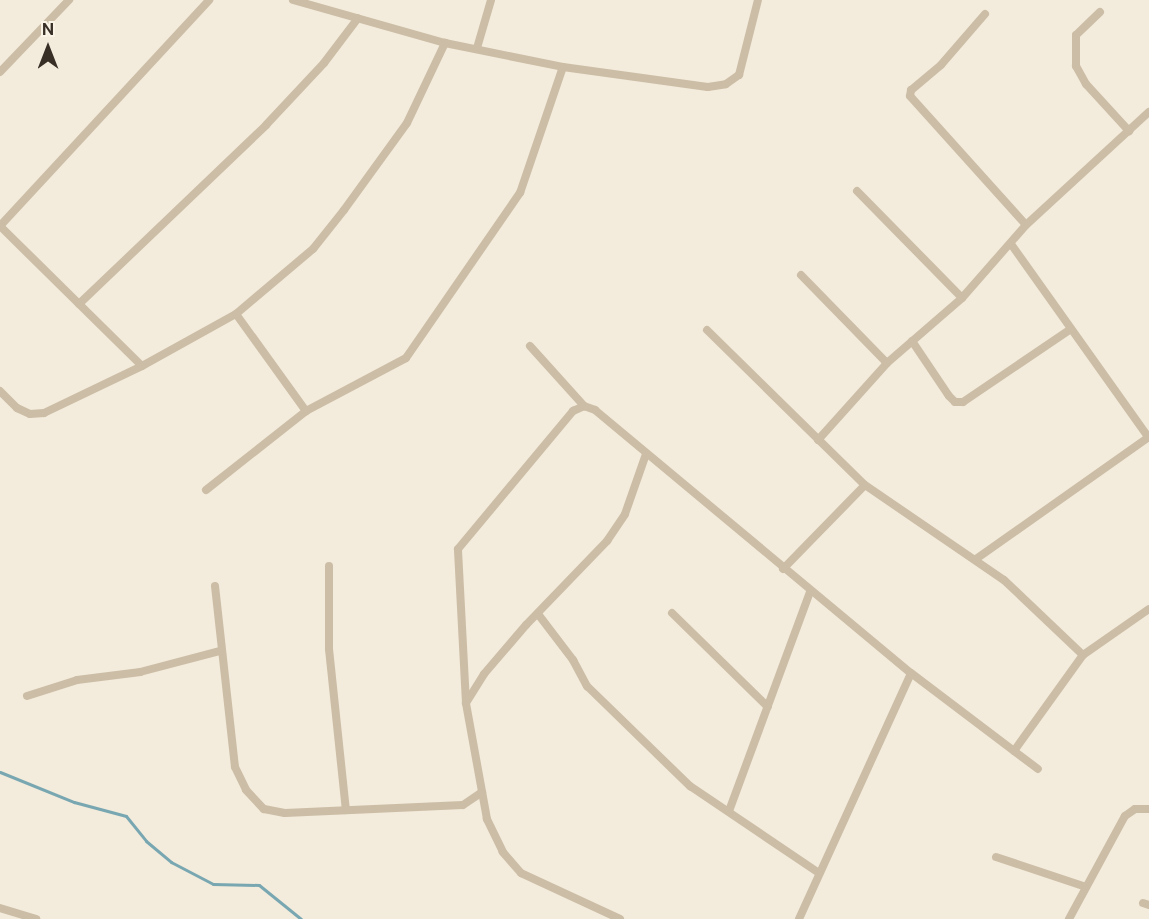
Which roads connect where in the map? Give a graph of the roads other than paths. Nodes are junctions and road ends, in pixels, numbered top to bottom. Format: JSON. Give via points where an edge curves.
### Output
{"nodes":[{"id":1,"x":69,"y":0,"type":"edge"},
{"id":2,"x":209,"y":0,"type":"edge"},
{"id":3,"x":293,"y":0,"type":"edge"},
{"id":4,"x":491,"y":0,"type":"edge"},
{"id":5,"x":758,"y":0,"type":"edge"},
{"id":6,"x":1100,"y":12,"type":"dead end"},
{"id":7,"x":985,"y":14,"type":"dead end"},
{"id":8,"x":358,"y":18,"type":"junction"},
{"id":9,"x":445,"y":43,"type":"junction"},
{"id":10,"x":477,"y":48,"type":"junction"},
{"id":11,"x":563,"y":66,"type":"junction"},
{"id":12,"x":0,"y":72,"type":"edge"},
{"id":13,"x":1147,"y":116,"type":"edge"},
{"id":14,"x":1129,"y":131,"type":"junction"},
{"id":15,"x":857,"y":191,"type":"dead end"},
{"id":16,"x":1026,"y":225,"type":"junction"},
{"id":17,"x":0,"y":226,"type":"edge"},
{"id":18,"x":1011,"y":244,"type":"junction"},
{"id":19,"x":801,"y":275,"type":"dead end"},
{"id":20,"x":962,"y":298,"type":"junction"},
{"id":21,"x":79,"y":303,"type":"junction"},
{"id":22,"x":236,"y":314,"type":"junction"},
{"id":23,"x":1071,"y":329,"type":"junction"},
{"id":24,"x":707,"y":330,"type":"dead end"},
{"id":25,"x":912,"y":341,"type":"junction"},
{"id":26,"x":530,"y":346,"type":"dead end"},
{"id":27,"x":887,"y":363,"type":"junction"},
{"id":28,"x":142,"y":366,"type":"junction"},
{"id":29,"x":0,"y":391,"type":"edge"},
{"id":30,"x":584,"y":406,"type":"junction"},
{"id":31,"x":306,"y":411,"type":"junction"},
{"id":32,"x":1149,"y":437,"type":"edge"},
{"id":33,"x":818,"y":440,"type":"junction"},
{"id":34,"x":645,"y":454,"type":"junction"},
{"id":35,"x":866,"y":485,"type":"junction"},
{"id":36,"x":206,"y":490,"type":"dead end"},
{"id":37,"x":976,"y":559,"type":"junction"},
{"id":38,"x":329,"y":566,"type":"dead end"},
{"id":39,"x":783,"y":568,"type":"junction"},
{"id":40,"x":215,"y":586,"type":"dead end"},
{"id":41,"x":810,"y":592,"type":"junction"},
{"id":42,"x":1149,"y":609,"type":"edge"},
{"id":43,"x":672,"y":613,"type":"dead end"},
{"id":44,"x":538,"y":614,"type":"junction"},
{"id":45,"x":220,"y":651,"type":"junction"},
{"id":46,"x":1083,"y":655,"type":"junction"},
{"id":47,"x":911,"y":673,"type":"junction"},
{"id":48,"x":27,"y":696,"type":"dead end"},
{"id":49,"x":466,"y":703,"type":"junction"},
{"id":50,"x":768,"y":707,"type":"junction"},
{"id":51,"x":1014,"y":751,"type":"junction"},
{"id":52,"x":1038,"y":769,"type":"dead end"},
{"id":53,"x":483,"y":792,"type":"junction"},
{"id":54,"x":1149,"y":809,"type":"edge"},
{"id":55,"x":346,"y":810,"type":"junction"},
{"id":56,"x":729,"y":812,"type":"junction"},
{"id":57,"x":996,"y":857,"type":"dead end"},
{"id":58,"x":819,"y":873,"type":"junction"},
{"id":59,"x":1086,"y":887,"type":"junction"},
{"id":60,"x":0,"y":908,"type":"edge"},
{"id":61,"x":36,"y":919,"type":"edge"},
{"id":62,"x":620,"y":919,"type":"edge"},
{"id":63,"x":799,"y":919,"type":"edge"},
{"id":64,"x":1069,"y":919,"type":"edge"}],
"edges":[{"from":1,"to":12,"type":"street"},
{"from":2,"to":17,"type":"street"},
{"from":3,"to":8,"type":"street"},
{"from":4,"to":10,"type":"street"},
{"from":5,"to":11,"type":"street","via":[[739,75],[726,84],[708,87]]},
{"from":6,"to":14,"type":"street","via":[[1076,34],[1077,66],[1086,84]]},
{"from":7,"to":16,"type":"street","via":[[941,65],[911,90],[910,96]]},
{"from":8,"to":9,"type":"street"},
{"from":8,"to":21,"type":"street","via":[[324,63],[266,125]]},
{"from":9,"to":10,"type":"street"},
{"from":9,"to":22,"type":"street","via":[[407,123],[345,210],[313,249]]},
{"from":10,"to":11,"type":"street"},
{"from":11,"to":31,"type":"street","via":[[520,193],[406,358]]},
{"from":13,"to":14,"type":"street"},
{"from":14,"to":16,"type":"street"},
{"from":15,"to":20,"type":"street"},
{"from":16,"to":18,"type":"street"},
{"from":17,"to":21,"type":"street"},
{"from":18,"to":20,"type":"street"},
{"from":18,"to":23,"type":"street"},
{"from":19,"to":27,"type":"street"},
{"from":20,"to":25,"type":"street"},
{"from":21,"to":28,"type":"street"},
{"from":22,"to":28,"type":"street"},
{"from":22,"to":31,"type":"street"},
{"from":23,"to":25,"type":"street","via":[[963,402],[955,402],[949,396]]},
{"from":23,"to":32,"type":"street"},
{"from":24,"to":33,"type":"street"},
{"from":25,"to":27,"type":"street"},
{"from":26,"to":30,"type":"street"},
{"from":27,"to":33,"type":"street"},
{"from":28,"to":29,"type":"street","via":[[44,413],[30,414],[17,408]]},
{"from":30,"to":34,"type":"street","via":[[595,410]]},
{"from":30,"to":49,"type":"street","via":[[573,411],[458,549]]},
{"from":31,"to":36,"type":"street"},
{"from":32,"to":37,"type":"street"},
{"from":33,"to":35,"type":"street"},
{"from":34,"to":39,"type":"street"},
{"from":34,"to":44,"type":"street","via":[[625,514],[608,541]]},
{"from":35,"to":37,"type":"street"},
{"from":35,"to":39,"type":"street"},
{"from":37,"to":46,"type":"street","via":[[1033,605]]},
{"from":38,"to":55,"type":"street","via":[[330,649]]},
{"from":39,"to":41,"type":"street"},
{"from":40,"to":45,"type":"street"},
{"from":41,"to":47,"type":"street"},
{"from":41,"to":50,"type":"street"},
{"from":42,"to":46,"type":"street"},
{"from":43,"to":50,"type":"street"},
{"from":44,"to":49,"type":"street","via":[[484,674]]},
{"from":44,"to":56,"type":"street","via":[[569,654],[587,686],[690,786]]},
{"from":45,"to":48,"type":"street","via":[[140,672],[77,680]]},
{"from":45,"to":55,"type":"street","via":[[234,767],[246,790],[264,809],[285,813]]},
{"from":46,"to":51,"type":"street"},
{"from":47,"to":51,"type":"street"},
{"from":47,"to":58,"type":"street"},
{"from":49,"to":53,"type":"street"},
{"from":50,"to":56,"type":"street"},
{"from":51,"to":52,"type":"street"},
{"from":53,"to":55,"type":"street","via":[[463,805]]},
{"from":53,"to":62,"type":"street","via":[[487,819],[503,852],[520,873]]},
{"from":54,"to":59,"type":"street","via":[[1135,809],[1125,816]]},
{"from":56,"to":58,"type":"street"},
{"from":57,"to":59,"type":"street"},
{"from":58,"to":63,"type":"street"},
{"from":59,"to":64,"type":"street"},
{"from":60,"to":61,"type":"street"}]}
